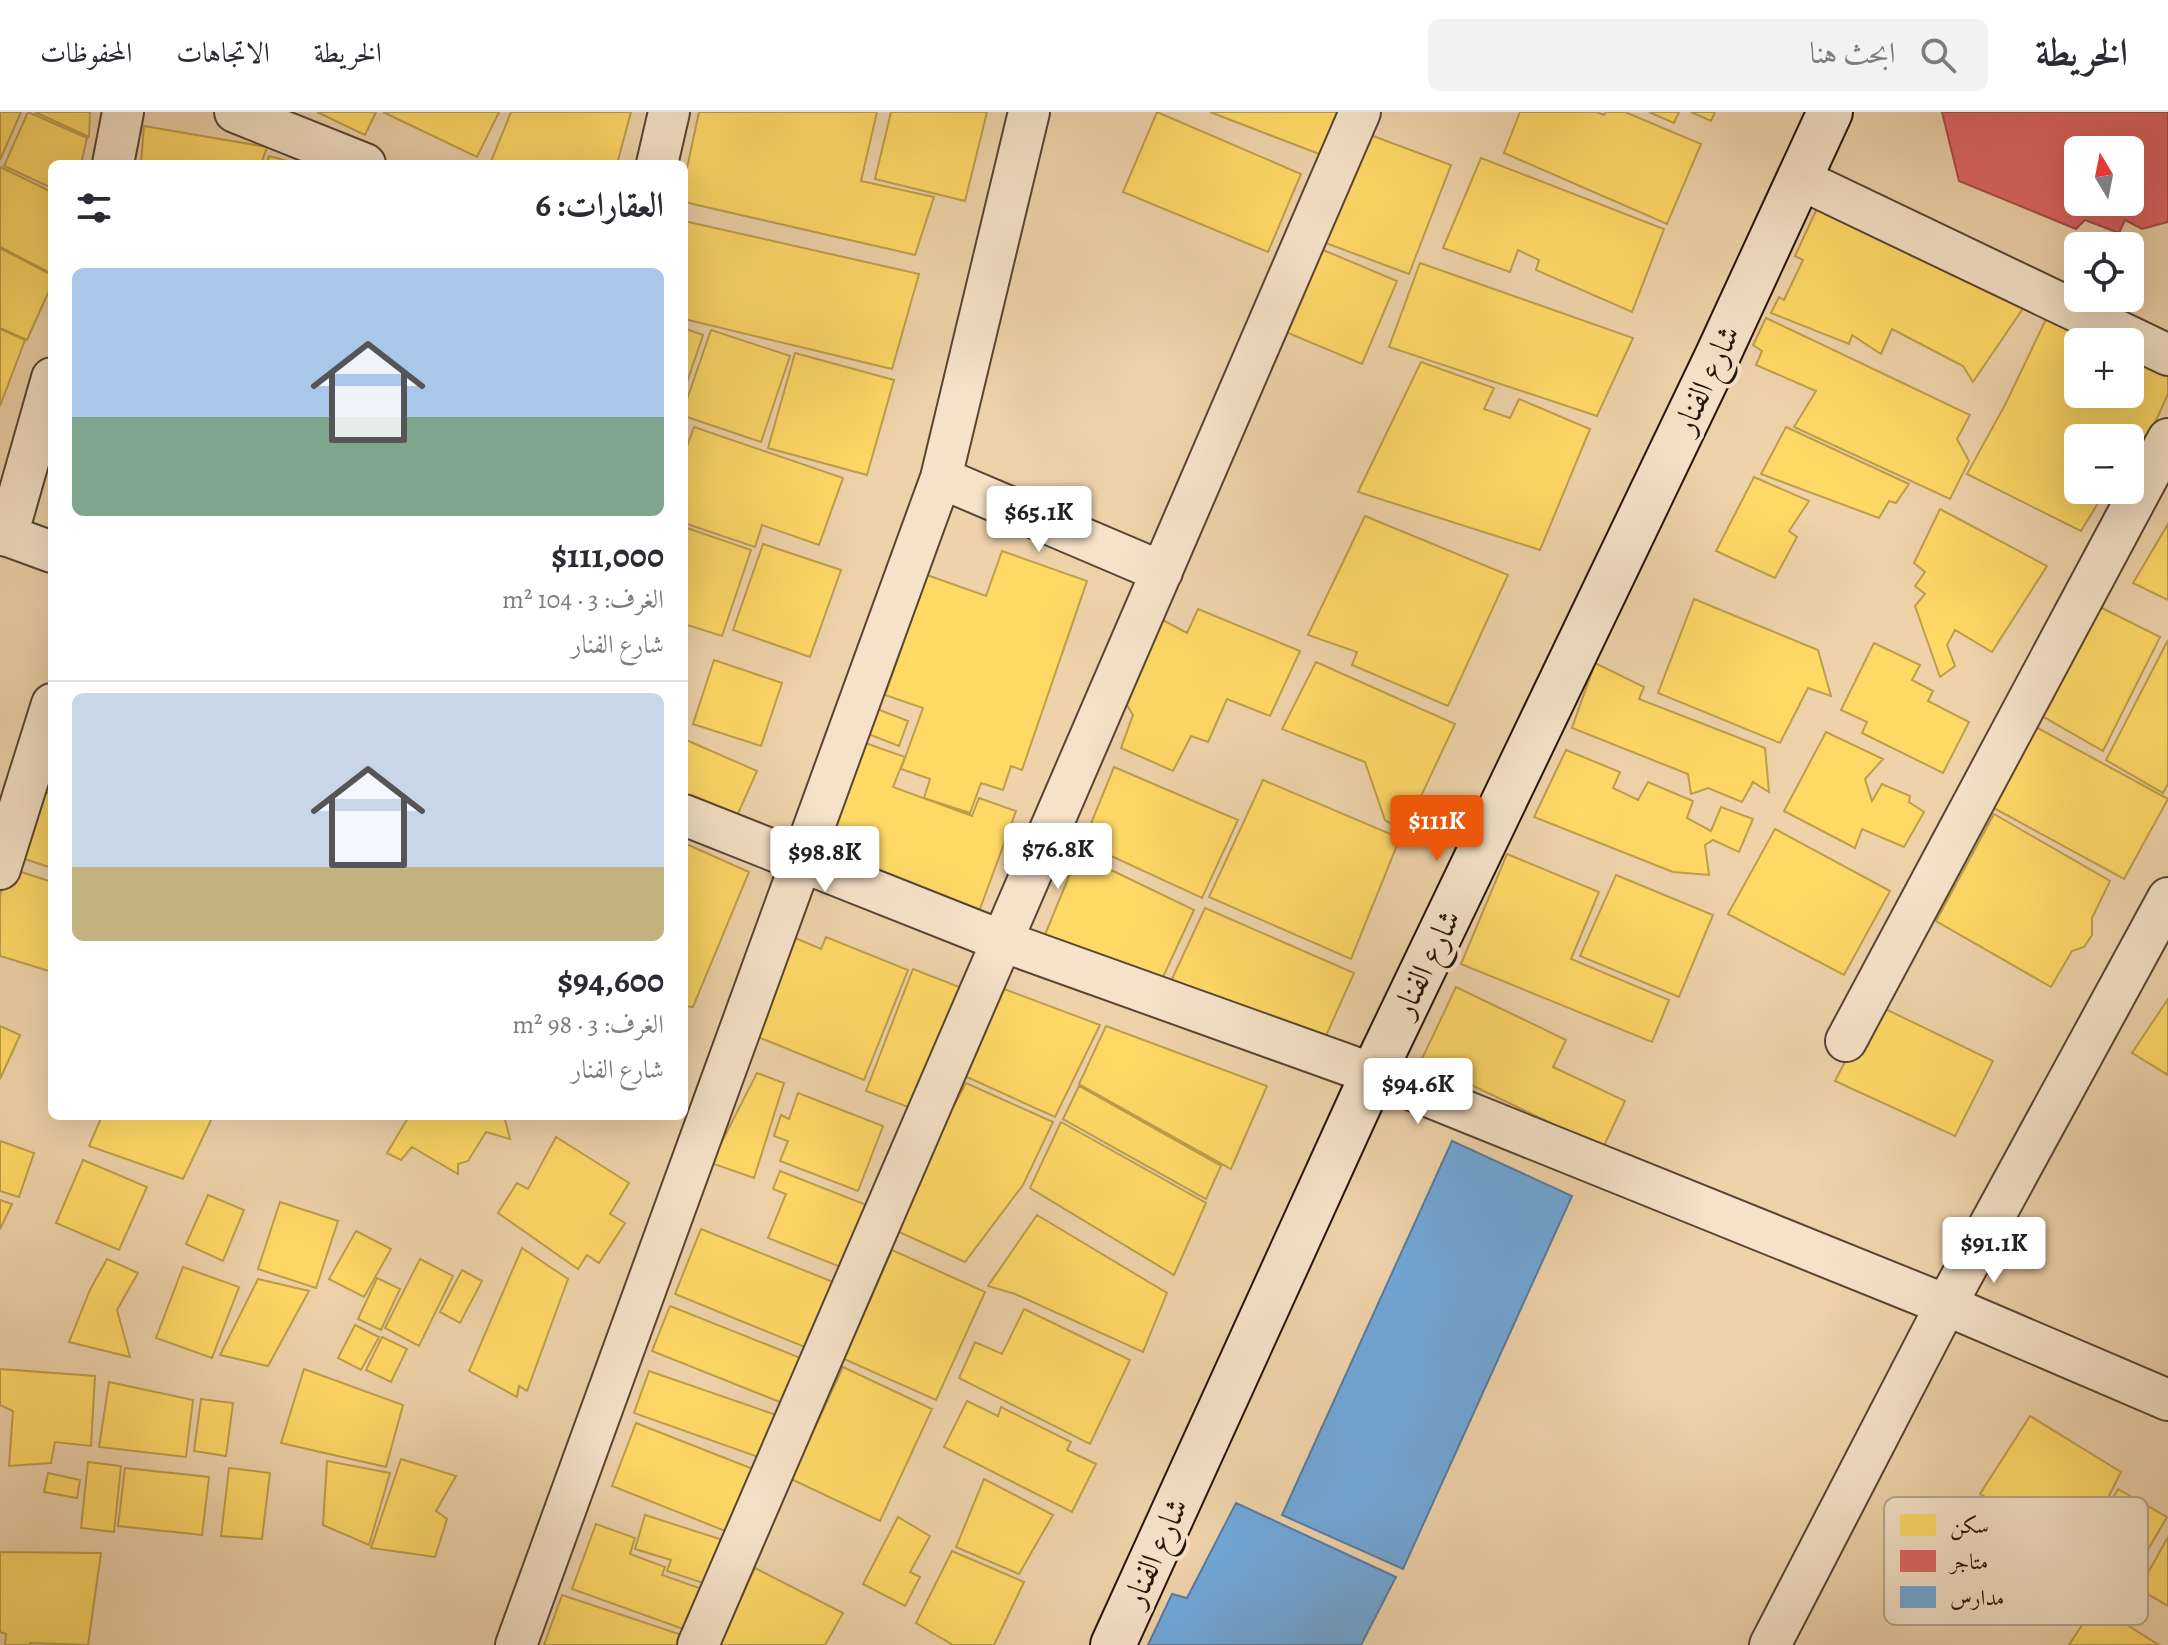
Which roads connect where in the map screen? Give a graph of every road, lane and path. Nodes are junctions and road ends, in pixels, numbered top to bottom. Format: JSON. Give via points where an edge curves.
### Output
{"nodes":[{"id":1,"x":123,"y":112,"type":"edge"},
{"id":2,"x":235,"y":112,"type":"edge"},
{"id":3,"x":669,"y":112,"type":"edge"},
{"id":4,"x":1029,"y":112,"type":"edge"},
{"id":5,"x":1360,"y":112,"type":"edge"},
{"id":6,"x":1830,"y":112,"type":"edge"},
{"id":7,"x":114,"y":160,"type":"edge"},
{"id":8,"x":355,"y":160,"type":"edge"},
{"id":9,"x":658,"y":160,"type":"edge"},
{"id":10,"x":1800,"y":179,"type":"junction"},
{"id":11,"x":2168,"y":355,"type":"edge"},
{"id":12,"x":48,"y":391,"type":"edge"},
{"id":13,"x":2168,"y":439,"type":"edge"},
{"id":14,"x":941,"y":478,"type":"junction"},
{"id":15,"x":4,"y":534,"type":"edge"},
{"id":16,"x":48,"y":550,"type":"edge"},
{"id":17,"x":1162,"y":572,"type":"junction"},
{"id":18,"x":48,"y":717,"type":"edge"},
{"id":19,"x":688,"y":817,"type":"edge"},
{"id":20,"x":802,"y":863,"type":"junction"},
{"id":21,"x":0,"y":869,"type":"edge"},
{"id":22,"x":2168,"y":898,"type":"edge"},
{"id":23,"x":1002,"y":941,"type":"junction"},
{"id":24,"x":1846,"y":1041,"type":"dead end"},
{"id":25,"x":1373,"y":1074,"type":"junction"},
{"id":26,"x":1946,"y":1305,"type":"junction"},
{"id":27,"x":2168,"y":1400,"type":"edge"},
{"id":28,"x":516,"y":1645,"type":"edge"},
{"id":29,"x":698,"y":1645,"type":"edge"},
{"id":30,"x":1113,"y":1645,"type":"edge"},
{"id":31,"x":1770,"y":1645,"type":"edge"}],
"edges":[{"from":1,"to":7,"type":"street"},
{"from":2,"to":8,"type":"street"},
{"from":3,"to":9,"type":"street"},
{"from":4,"to":14,"type":"street"},
{"from":5,"to":17,"type":"street"},
{"from":6,"to":10,"type":"street","name":"شارع الفنار"},
{"from":10,"to":11,"type":"street"},
{"from":10,"to":25,"type":"street","name":"شارع الفنار"},
{"from":12,"to":15,"type":"street"},
{"from":13,"to":24,"type":"street"},
{"from":14,"to":17,"type":"street"},
{"from":14,"to":20,"type":"street"},
{"from":15,"to":16,"type":"street"},
{"from":17,"to":23,"type":"street"},
{"from":18,"to":21,"type":"street"},
{"from":19,"to":20,"type":"street"},
{"from":20,"to":23,"type":"street"},
{"from":20,"to":28,"type":"street"},
{"from":22,"to":26,"type":"street"},
{"from":23,"to":25,"type":"street"},
{"from":23,"to":29,"type":"street"},
{"from":25,"to":26,"type":"street"},
{"from":25,"to":30,"type":"street","name":"شارع الفنار"},
{"from":26,"to":27,"type":"street"},
{"from":26,"to":31,"type":"street"}]}
